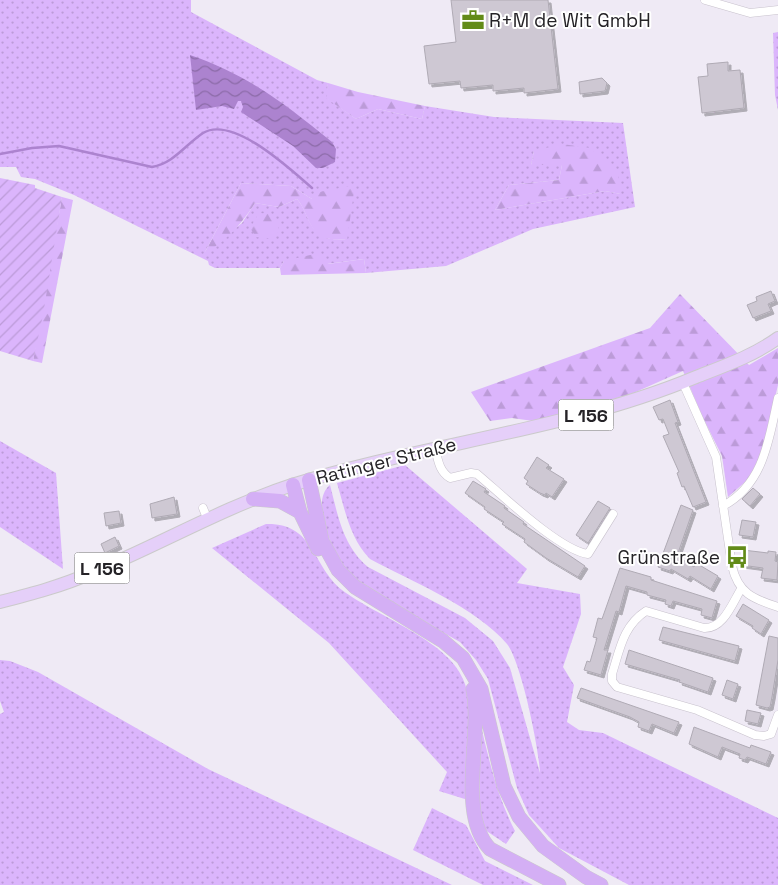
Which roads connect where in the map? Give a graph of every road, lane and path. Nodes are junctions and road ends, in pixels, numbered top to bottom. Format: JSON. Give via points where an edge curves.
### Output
{"nodes":[{"id":1,"x":705,"y":0,"type":"edge"},
{"id":2,"x":778,"y":10,"type":"edge"},
{"id":3,"x":778,"y":338,"type":"edge"},
{"id":4,"x":683,"y":383,"type":"junction"},
{"id":5,"x":778,"y":398,"type":"edge"},
{"id":6,"x":435,"y":448,"type":"junction"},
{"id":7,"x":309,"y":480,"type":"junction"},
{"id":8,"x":293,"y":485,"type":"junction"},
{"id":9,"x":253,"y":499,"type":"junction"},
{"id":10,"x":723,"y":506,"type":"junction"},
{"id":11,"x":300,"y":512,"type":"junction"},
{"id":12,"x":613,"y":514,"type":"dead end"},
{"id":13,"x":740,"y":589,"type":"junction"},
{"id":14,"x":0,"y":602,"type":"edge"},
{"id":15,"x":778,"y":607,"type":"edge"},
{"id":16,"x":778,"y":715,"type":"edge"},
{"id":17,"x":559,"y":885,"type":"edge"},
{"id":18,"x":601,"y":885,"type":"edge"}],
"edges":[{"from":1,"to":2,"type":"street","via":[[750,13]]},
{"from":3,"to":4,"type":"main road","name":"Ratinger Straße","number":"L 156","via":[[753,354]]},
{"from":4,"to":6,"type":"main road","name":"Ratinger Straße","number":"L 156","via":[[592,414]]},
{"from":4,"to":10,"type":"street","via":[[716,457]]},
{"from":5,"to":10,"type":"street","via":[[764,459],[750,482],[733,501]]},
{"from":6,"to":7,"type":"main road","name":"Ratinger Straße","number":"L 156"},
{"from":6,"to":12,"type":"street","via":[[438,462],[450,478],[477,474],[534,522],[577,552],[588,554]]},
{"from":7,"to":8,"type":"main road","name":"Ratinger Straße","number":"L 156"},
{"from":7,"to":18,"type":"highway","via":[[322,541],[338,570],[355,587],[443,641],[463,658],[481,689],[504,786],[519,817],[543,846]]},
{"from":8,"to":9,"type":"main road","name":"Ratinger Straße","number":"L 156"},
{"from":8,"to":11,"type":"highway"},
{"from":9,"to":11,"type":"highway","via":[[280,501]]},
{"from":9,"to":14,"type":"main road","name":"Ratinger Straße","number":"L 156","via":[[205,513],[117,562],[50,588]]},
{"from":10,"to":13,"type":"street","via":[[733,573]]},
{"from":11,"to":17,"type":"highway","via":[[323,557],[345,585],[435,642],[463,667],[475,697],[474,812],[486,846]]},
{"from":13,"to":15,"type":"street","via":[[753,599]]},
{"from":13,"to":16,"type":"street","via":[[720,623],[713,628],[646,611],[637,617],[629,625],[612,681],[617,687],[697,710],[755,735],[771,734]]}]}
